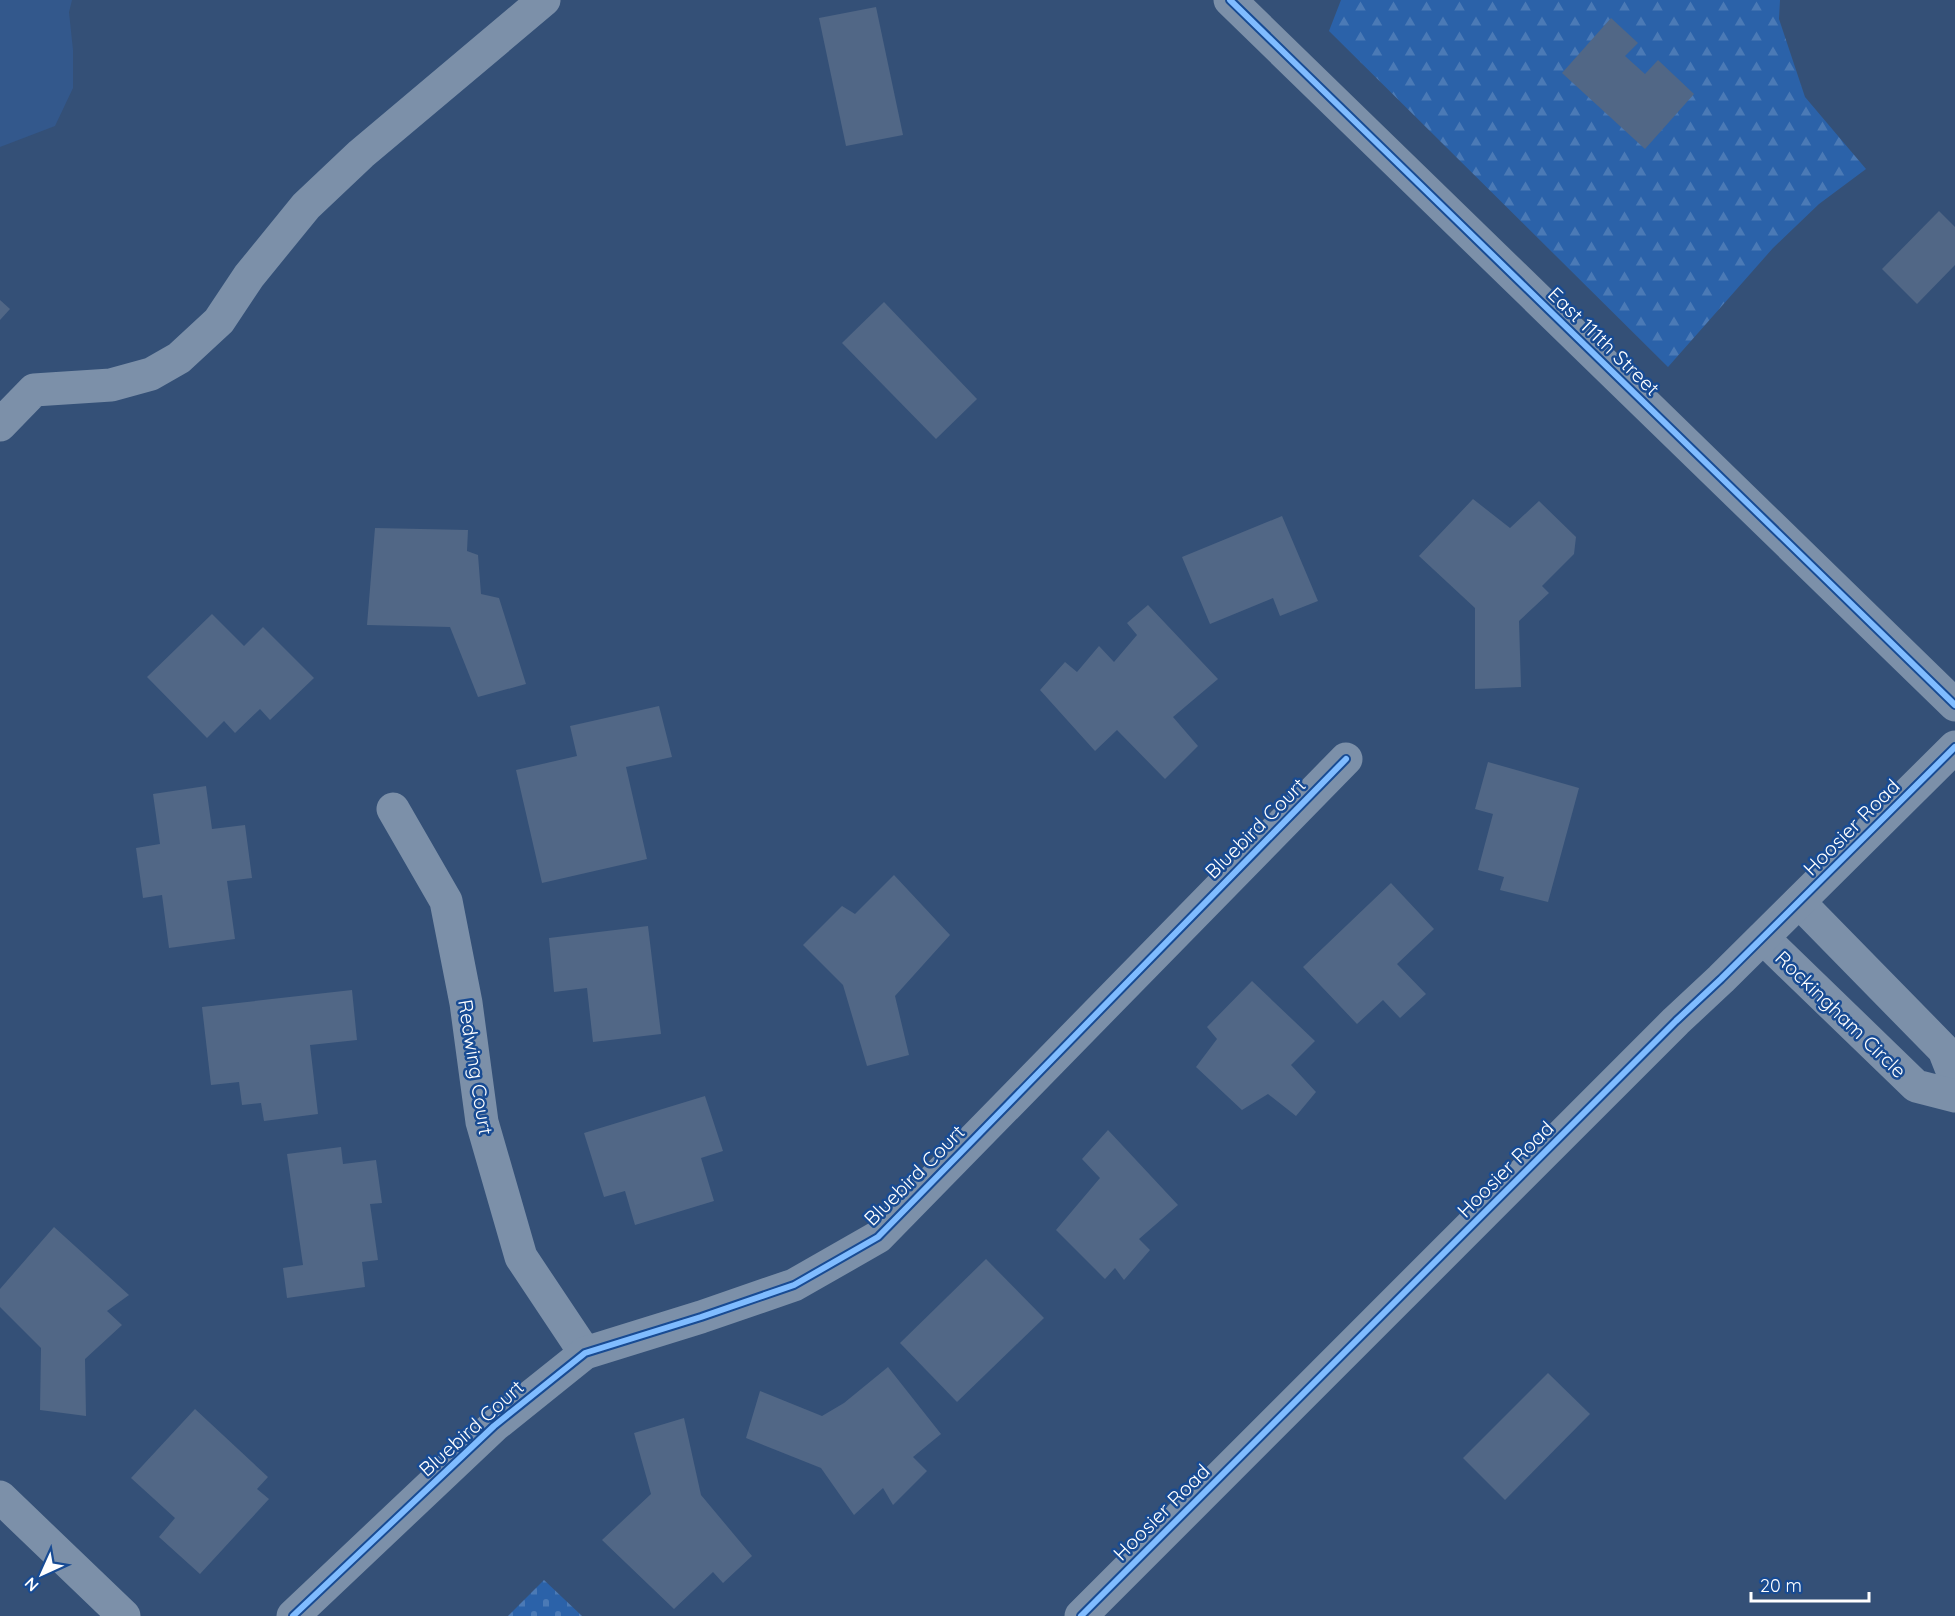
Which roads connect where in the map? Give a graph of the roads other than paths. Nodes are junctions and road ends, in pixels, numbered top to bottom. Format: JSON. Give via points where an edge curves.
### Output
{"nodes":[{"id":1,"x":544,"y":0,"type":"edge"},
{"id":2,"x":1230,"y":0,"type":"edge"},
{"id":3,"x":0,"y":425,"type":"edge"},
{"id":4,"x":1955,"y":705,"type":"edge"},
{"id":5,"x":1955,"y":747,"type":"edge"},
{"id":6,"x":1346,"y":759,"type":"dead end"},
{"id":7,"x":393,"y":809,"type":"dead end"},
{"id":8,"x":1799,"y":902,"type":"junction"},
{"id":9,"x":1763,"y":938,"type":"junction"},
{"id":10,"x":1955,"y":1078,"type":"edge"},
{"id":11,"x":1955,"y":1096,"type":"edge"},
{"id":12,"x":585,"y":1353,"type":"junction"},
{"id":13,"x":0,"y":1497,"type":"edge"},
{"id":14,"x":124,"y":1616,"type":"edge"},
{"id":15,"x":293,"y":1616,"type":"edge"},
{"id":16,"x":1081,"y":1616,"type":"edge"}],
"edges":[{"from":1,"to":3,"type":"street","via":[[361,154],[306,206],[249,276],[219,321],[179,357],[151,374],[111,385],[34,390]]},
{"from":2,"to":4,"type":"street","name":"East 111th Street"},
{"from":5,"to":8,"type":"street","name":"Hoosier Road"},
{"from":6,"to":12,"type":"street","name":"Bluebird Court","via":[[878,1237],[794,1285]]},
{"from":7,"to":12,"type":"street","name":"Redwing Court","via":[[446,901],[466,1003],[482,1122],[521,1257]]},
{"from":8,"to":9,"type":"street","name":"Hoosier Road"},
{"from":8,"to":10,"type":"street","via":[[1944,1050]]},
{"from":9,"to":11,"type":"street","name":"Rockingham Circle","via":[[1916,1086]]},
{"from":9,"to":16,"type":"street","name":"Hoosier Road"},
{"from":12,"to":15,"type":"street","name":"Bluebird Court","via":[[494,1426]]},
{"from":13,"to":14,"type":"street"}]}
